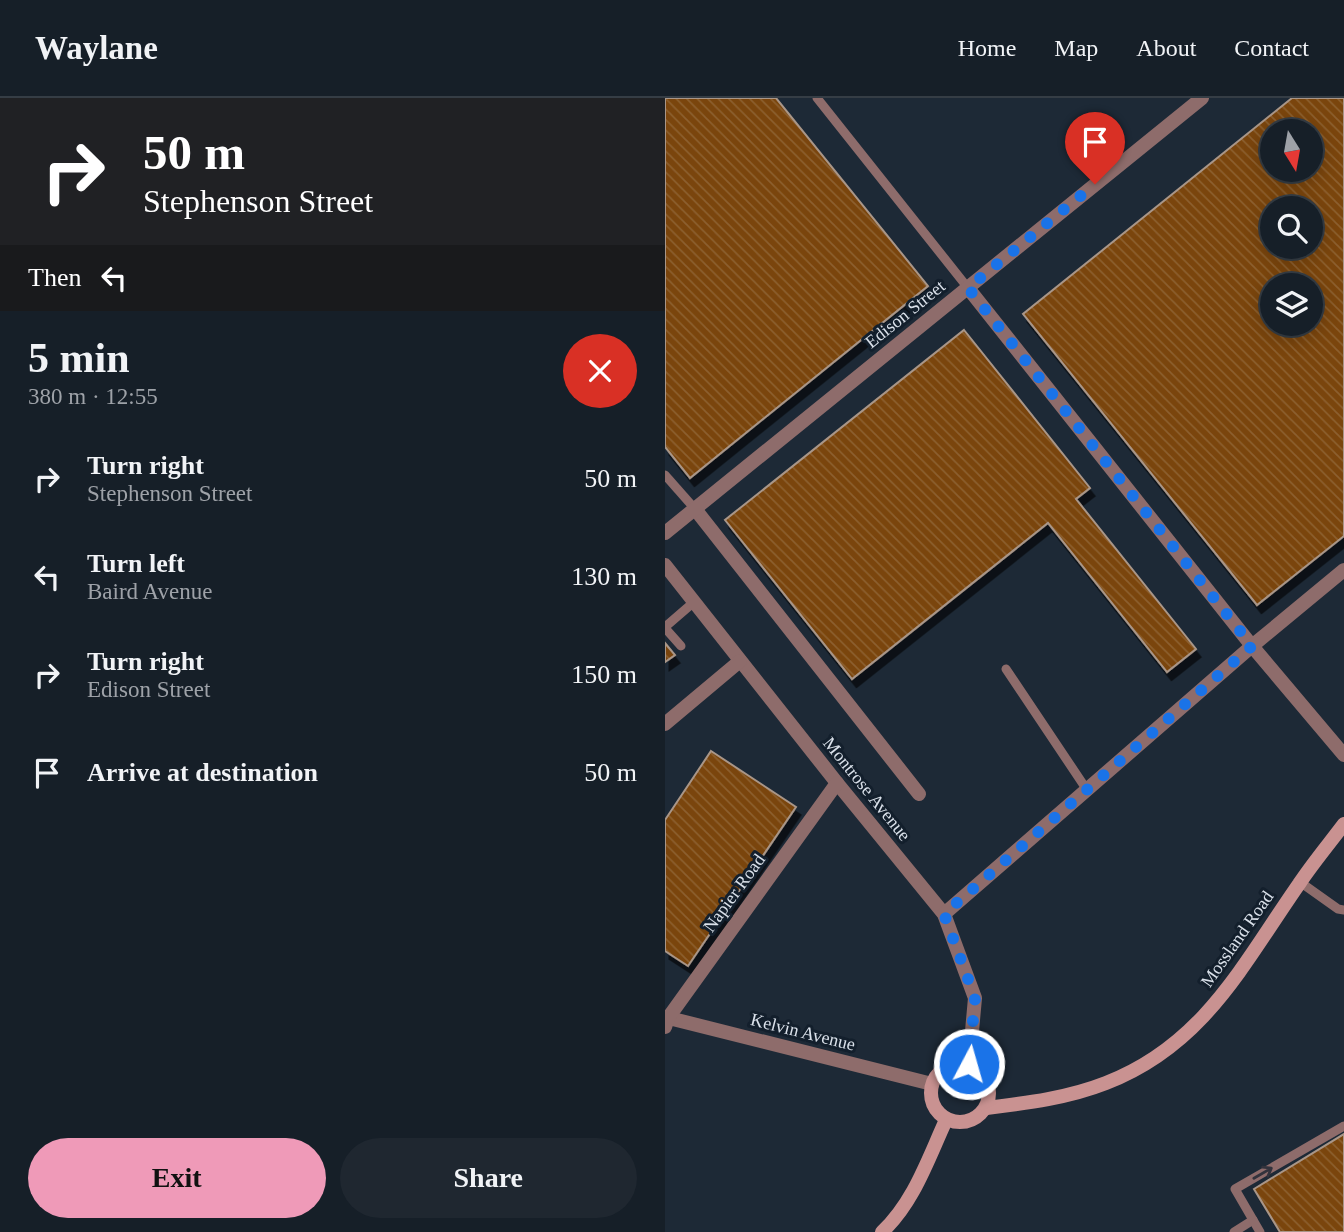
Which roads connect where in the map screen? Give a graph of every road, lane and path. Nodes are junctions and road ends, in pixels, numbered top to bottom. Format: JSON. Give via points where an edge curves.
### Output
{"nodes":[{"id":1,"x":817,"y":98,"type":"edge"},
{"id":2,"x":1202,"y":98,"type":"edge"},
{"id":3,"x":968,"y":288,"type":"junction"},
{"id":4,"x":665,"y":475,"type":"edge"},
{"id":5,"x":695,"y":509,"type":"junction"},
{"id":6,"x":665,"y":533,"type":"edge"},
{"id":7,"x":665,"y":565,"type":"edge"},
{"id":8,"x":1344,"y":570,"type":"edge"},
{"id":9,"x":694,"y":602,"type":"junction"},
{"id":10,"x":665,"y":627,"type":"edge"},
{"id":11,"x":681,"y":646,"type":"dead end"},
{"id":12,"x":1252,"y":646,"type":"junction"},
{"id":13,"x":740,"y":661,"type":"junction"},
{"id":14,"x":1006,"y":669,"type":"dead end"},
{"id":15,"x":665,"y":724,"type":"edge"},
{"id":16,"x":1344,"y":755,"type":"edge"},
{"id":17,"x":837,"y":783,"type":"junction"},
{"id":18,"x":1087,"y":790,"type":"junction"},
{"id":19,"x":919,"y":794,"type":"dead end"},
{"id":20,"x":1344,"y":824,"type":"edge"},
{"id":21,"x":1300,"y":882,"type":"junction"},
{"id":22,"x":1344,"y":910,"type":"edge"},
{"id":23,"x":944,"y":914,"type":"junction"},
{"id":24,"x":666,"y":1021,"type":"edge"},
{"id":25,"x":969,"y":1064,"type":"junction"},
{"id":26,"x":932,"y":1084,"type":"junction"},
{"id":27,"x":987,"y":1108,"type":"junction"},
{"id":28,"x":946,"y":1119,"type":"junction"},
{"id":29,"x":1344,"y":1126,"type":"edge"},
{"id":30,"x":1253,"y":1220,"type":"junction"},
{"id":31,"x":883,"y":1232,"type":"edge"},
{"id":32,"x":1234,"y":1232,"type":"edge"},
{"id":33,"x":1260,"y":1232,"type":"edge"}],
"edges":[{"from":1,"to":3,"type":"lane"},
{"from":2,"to":3,"type":"street","name":"Edison Street"},
{"from":3,"to":5,"type":"street","name":"Edison Street"},
{"from":3,"to":12,"type":"street"},
{"from":4,"to":5,"type":"lane"},
{"from":5,"to":6,"type":"street","name":"Edison Street"},
{"from":5,"to":19,"type":"street"},
{"from":7,"to":9,"type":"street","name":"Montrose Avenue"},
{"from":8,"to":12,"type":"street"},
{"from":9,"to":10,"type":"lane"},
{"from":9,"to":13,"type":"street","name":"Montrose Avenue"},
{"from":10,"to":11,"type":"lane"},
{"from":12,"to":16,"type":"street"},
{"from":12,"to":18,"type":"street"},
{"from":13,"to":15,"type":"street"},
{"from":13,"to":17,"type":"street","name":"Montrose Avenue"},
{"from":14,"to":18,"type":"lane"},
{"from":17,"to":23,"type":"street","name":"Montrose Avenue"},
{"from":17,"to":24,"type":"street","name":"Napier Road"},
{"from":18,"to":23,"type":"street"},
{"from":20,"to":21,"type":"street","name":"Mossland Road"},
{"from":21,"to":22,"type":"lane"},
{"from":21,"to":27,"type":"street","name":"Mossland Road","via":[[1233,984],[1189,1032],[1160,1053],[1106,1084]]},
{"from":23,"to":25,"type":"street","name":"Montrose Avenue","via":[[975,998]]},
{"from":24,"to":26,"type":"street","name":"Kelvin Avenue"},
{"from":25,"to":26,"type":"street","via":[[952,1064],[937,1074]]},
{"from":25,"to":27,"type":"street","via":[[984,1073]]},
{"from":26,"to":28,"type":"street","via":[[935,1108]]},
{"from":27,"to":28,"type":"street","via":[[966,1122]]},
{"from":28,"to":31,"type":"street","via":[[912,1196]]},
{"from":30,"to":29,"type":"lane","one_way":true,"via":[[1235,1189]]},
{"from":30,"to":32,"type":"lane"},
{"from":30,"to":33,"type":"lane"}]}
